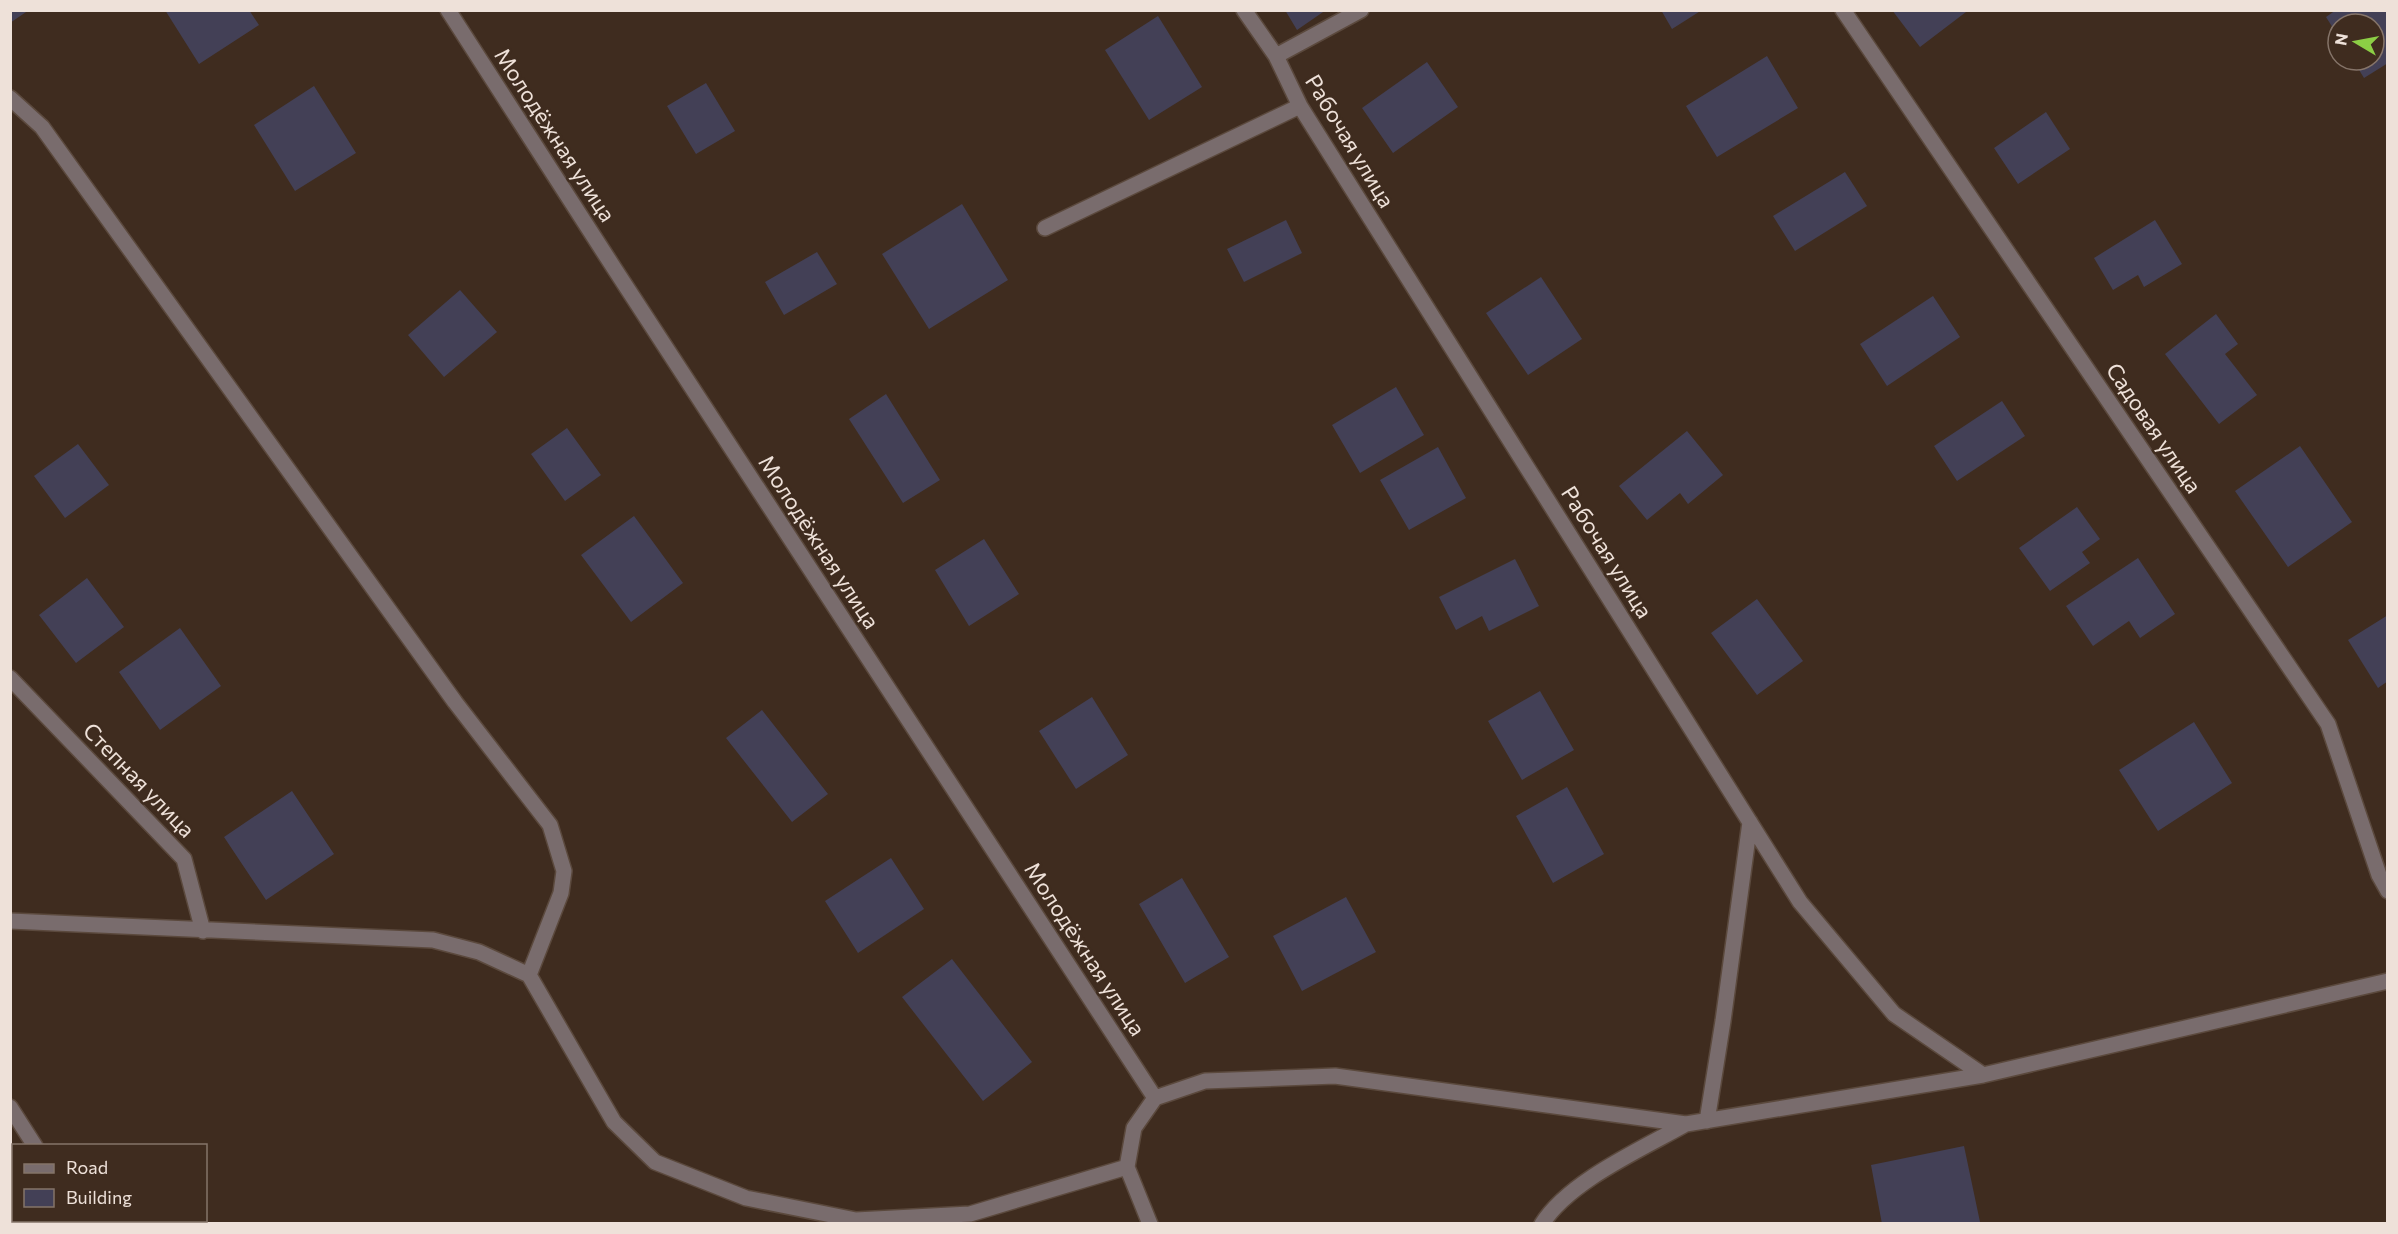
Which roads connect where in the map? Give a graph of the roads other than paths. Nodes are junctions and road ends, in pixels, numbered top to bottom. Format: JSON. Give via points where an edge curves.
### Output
{"nodes":[{"id":1,"x":448,"y":10,"type":"edge"},
{"id":2,"x":1244,"y":10,"type":"edge"},
{"id":3,"x":1361,"y":10,"type":"edge"},
{"id":4,"x":1843,"y":10,"type":"edge"},
{"id":5,"x":1276,"y":56,"type":"junction"},
{"id":6,"x":10,"y":98,"type":"edge"},
{"id":7,"x":1300,"y":106,"type":"junction"},
{"id":8,"x":1045,"y":228,"type":"dead end"},
{"id":9,"x":10,"y":678,"type":"edge"},
{"id":10,"x":1750,"y":822,"type":"junction"},
{"id":11,"x":2388,"y":891,"type":"edge"},
{"id":12,"x":10,"y":921,"type":"edge"},
{"id":13,"x":203,"y":931,"type":"junction"},
{"id":14,"x":529,"y":975,"type":"junction"},
{"id":15,"x":2388,"y":981,"type":"edge"},
{"id":16,"x":1983,"y":1075,"type":"junction"},
{"id":17,"x":1155,"y":1098,"type":"junction"},
{"id":18,"x":10,"y":1107,"type":"edge"},
{"id":19,"x":1707,"y":1121,"type":"junction"},
{"id":20,"x":1686,"y":1124,"type":"junction"},
{"id":21,"x":34,"y":1144,"type":"edge"},
{"id":22,"x":1126,"y":1167,"type":"junction"},
{"id":23,"x":1150,"y":1224,"type":"edge"},
{"id":24,"x":1542,"y":1224,"type":"edge"}],
"edges":[{"from":1,"to":17,"type":"street","name":"Молодёжная улица"},
{"from":2,"to":5,"type":"street","name":"Рабочая улица"},
{"from":3,"to":5,"type":"street"},
{"from":4,"to":11,"type":"street","name":"Садовая улица","via":[[2328,724],[2379,875]]},
{"from":5,"to":7,"type":"street","name":"Рабочая улица"},
{"from":6,"to":14,"type":"street","via":[[42,128],[448,693],[550,825],[564,872],[561,893]]},
{"from":7,"to":8,"type":"street"},
{"from":7,"to":10,"type":"street","name":"Рабочая улица"},
{"from":9,"to":13,"type":"street","name":"Степная улица","via":[[184,859]]},
{"from":10,"to":16,"type":"street","name":"Рабочая улица","via":[[1800,902],[1894,1014]]},
{"from":10,"to":19,"type":"street"},
{"from":12,"to":13,"type":"street"},
{"from":13,"to":14,"type":"street","via":[[433,940],[479,952]]},
{"from":14,"to":22,"type":"street","via":[[614,1122],[655,1162],[746,1198],[856,1220],[970,1214]]},
{"from":15,"to":16,"type":"street"},
{"from":16,"to":19,"type":"street"},
{"from":17,"to":20,"type":"street","via":[[1205,1081],[1335,1076]]},
{"from":17,"to":22,"type":"street","via":[[1134,1128]]},
{"from":18,"to":21,"type":"street"},
{"from":19,"to":20,"type":"street"},
{"from":20,"to":24,"type":"street","via":[[1600,1173],[1552,1209]]},
{"from":22,"to":23,"type":"street"}]}
